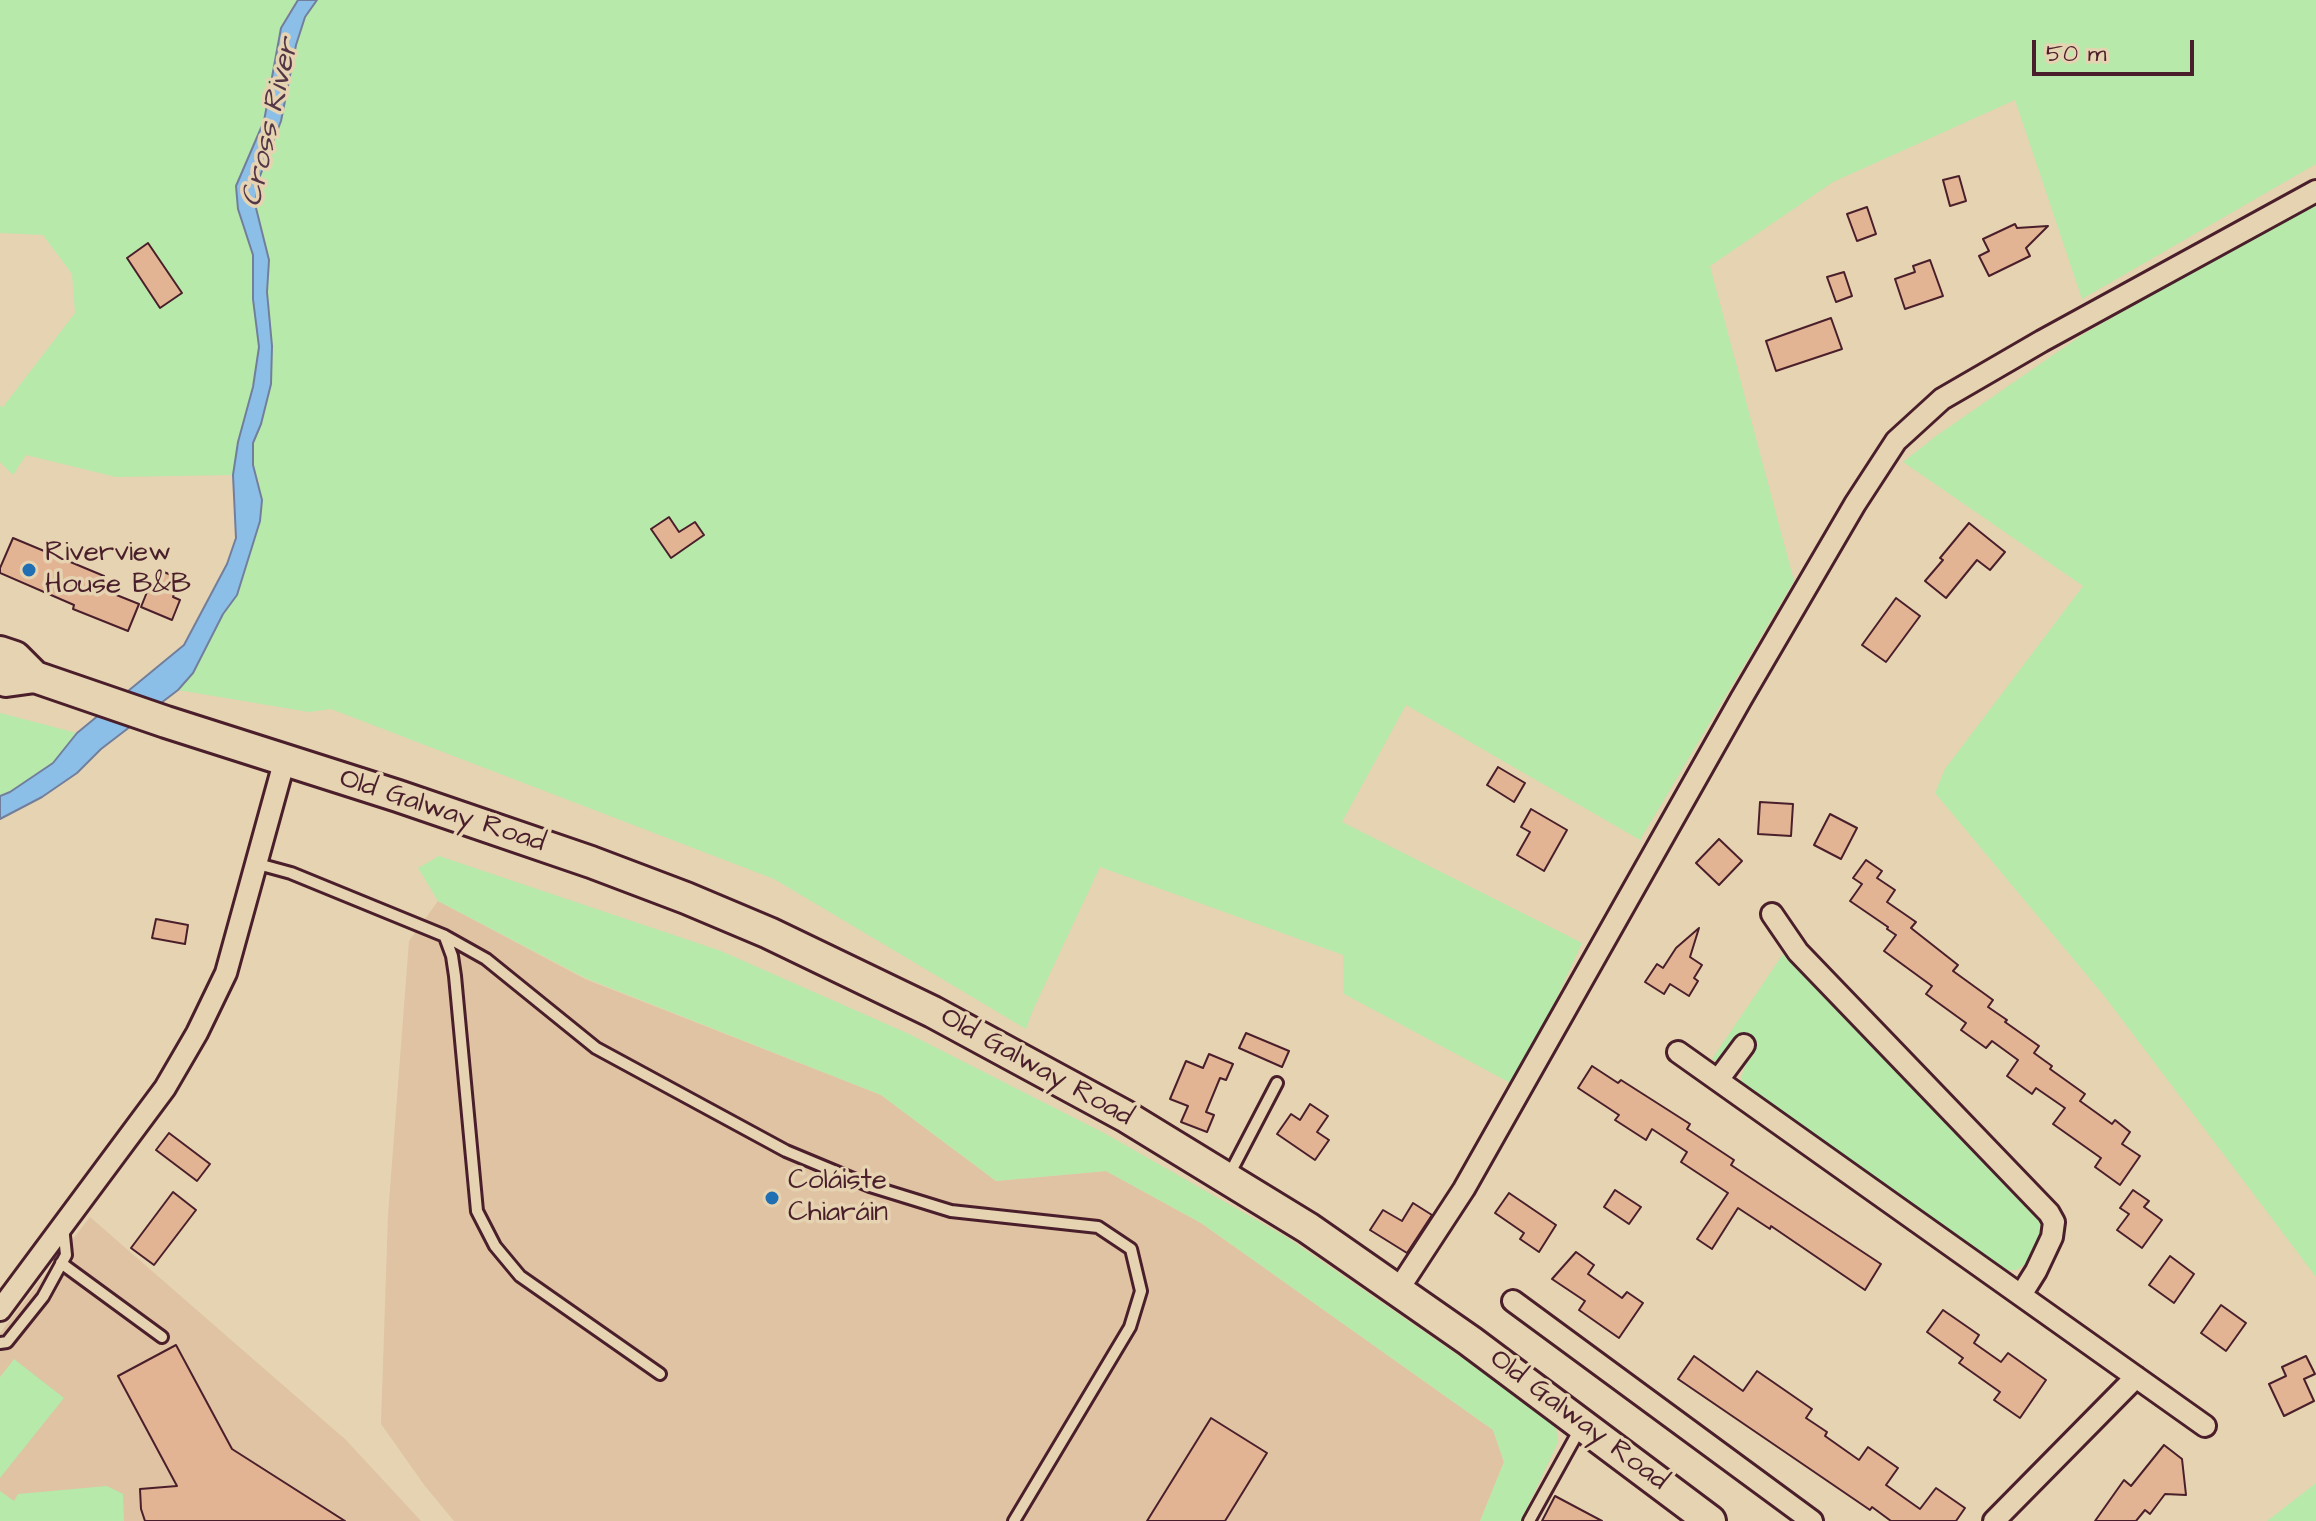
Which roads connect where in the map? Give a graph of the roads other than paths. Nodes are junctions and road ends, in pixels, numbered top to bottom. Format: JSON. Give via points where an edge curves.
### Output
{"nodes":[{"id":1,"x":2316,"y":191,"type":"edge"},
{"id":2,"x":0,"y":652,"type":"edge"},
{"id":3,"x":35,"y":677,"type":"junction"},
{"id":4,"x":0,"y":679,"type":"edge"},
{"id":5,"x":285,"y":759,"type":"junction"},
{"id":6,"x":258,"y":864,"type":"junction"},
{"id":7,"x":1772,"y":914,"type":"dead end"},
{"id":8,"x":445,"y":936,"type":"junction"},
{"id":9,"x":1744,"y":1045,"type":"dead end"},
{"id":10,"x":1678,"y":1052,"type":"dead end"},
{"id":11,"x":1718,"y":1080,"type":"junction"},
{"id":12,"x":1277,"y":1083,"type":"dead end"},
{"id":13,"x":1227,"y":1179,"type":"junction"},
{"id":14,"x":63,"y":1224,"type":"junction"},
{"id":15,"x":61,"y":1263,"type":"junction"},
{"id":16,"x":1398,"y":1290,"type":"junction"},
{"id":17,"x":2021,"y":1295,"type":"junction"},
{"id":18,"x":1513,"y":1301,"type":"dead end"},
{"id":19,"x":0,"y":1310,"type":"edge"},
{"id":20,"x":162,"y":1337,"type":"dead end"},
{"id":21,"x":0,"y":1343,"type":"edge"},
{"id":22,"x":660,"y":1374,"type":"dead end"},
{"id":23,"x":2136,"y":1377,"type":"junction"},
{"id":24,"x":1582,"y":1425,"type":"junction"},
{"id":25,"x":2205,"y":1426,"type":"dead end"},
{"id":26,"x":1014,"y":1521,"type":"edge"},
{"id":27,"x":1529,"y":1521,"type":"edge"},
{"id":28,"x":1710,"y":1521,"type":"edge"},
{"id":29,"x":1812,"y":1521,"type":"edge"},
{"id":30,"x":1994,"y":1521,"type":"edge"}],
"edges":[{"from":1,"to":16,"type":"street","via":[[1942,399],[1896,441],[1748,686],[1464,1189]]},
{"from":2,"to":3,"type":"main road","via":[[15,657]]},
{"from":3,"to":4,"type":"main road"},
{"from":3,"to":5,"type":"main road","name":"Old Galway Road"},
{"from":5,"to":6,"type":"street"},
{"from":5,"to":13,"type":"main road","name":"Old Galway Road","via":[[591,862],[769,933],[1034,1065]]},
{"from":6,"to":8,"type":"lane"},
{"from":6,"to":14,"type":"street","via":[[226,973],[197,1033],[165,1088]]},
{"from":7,"to":17,"type":"street","via":[[1798,952],[2049,1213],[2052,1237]]},
{"from":8,"to":22,"type":"lane","via":[[455,976],[477,1211],[495,1246],[520,1276]]},
{"from":8,"to":26,"type":"lane","via":[[486,959],[596,1048],[786,1151],[870,1186],[951,1211],[1098,1227],[1131,1249],[1141,1291],[1130,1327]]},
{"from":9,"to":11,"type":"street"},
{"from":10,"to":11,"type":"street"},
{"from":11,"to":17,"type":"street"},
{"from":12,"to":13,"type":"lane"},
{"from":13,"to":16,"type":"main road","name":"Old Galway Road"},
{"from":14,"to":15,"type":"lane","via":[[66,1255]]},
{"from":14,"to":19,"type":"street"},
{"from":15,"to":20,"type":"lane"},
{"from":15,"to":21,"type":"lane","via":[[43,1297],[7,1342]]},
{"from":16,"to":24,"type":"main road","name":"Old Galway Road"},
{"from":17,"to":23,"type":"street"},
{"from":18,"to":29,"type":"street"},
{"from":23,"to":25,"type":"street"},
{"from":23,"to":30,"type":"street"},
{"from":24,"to":27,"type":"lane"},
{"from":24,"to":28,"type":"main road","name":"Old Galway Road"}]}
